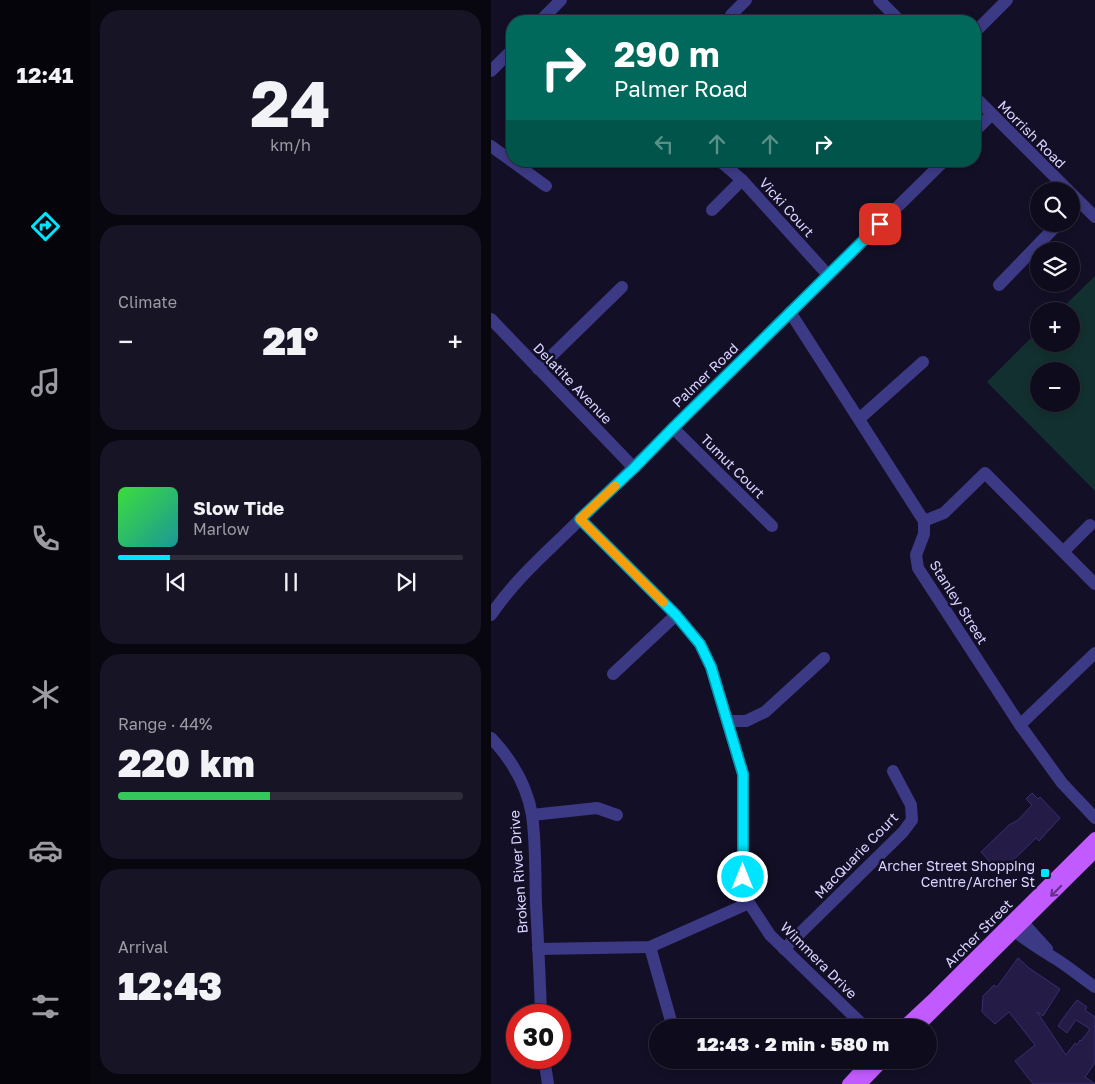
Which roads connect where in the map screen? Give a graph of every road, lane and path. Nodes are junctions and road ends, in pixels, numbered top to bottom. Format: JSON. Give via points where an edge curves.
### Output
{"nodes":[{"id":1,"x":561,"y":0,"type":"edge"},
{"id":2,"x":746,"y":0,"type":"edge"},
{"id":3,"x":879,"y":0,"type":"edge"},
{"id":4,"x":1007,"y":0,"type":"edge"},
{"id":5,"x":546,"y":15,"type":"edge"},
{"id":6,"x":731,"y":15,"type":"dead end"},
{"id":7,"x":894,"y":15,"type":"edge"},
{"id":8,"x":981,"y":26,"type":"edge"},
{"id":9,"x":506,"y":56,"type":"edge"},
{"id":10,"x":491,"y":71,"type":"edge"},
{"id":11,"x":981,"y":103,"type":"edge"},
{"id":12,"x":992,"y":114,"type":"junction"},
{"id":13,"x":981,"y":125,"type":"edge"},
{"id":14,"x":491,"y":146,"type":"edge"},
{"id":15,"x":506,"y":157,"type":"edge"},
{"id":16,"x":520,"y":167,"type":"edge"},
{"id":17,"x":727,"y":167,"type":"edge"},
{"id":18,"x":938,"y":167,"type":"edge"},
{"id":19,"x":742,"y":180,"type":"junction"},
{"id":20,"x":1056,"y":182,"type":"edge"},
{"id":21,"x":546,"y":186,"type":"dead end"},
{"id":22,"x":1080,"y":205,"type":"edge"},
{"id":23,"x":712,"y":210,"type":"dead end"},
{"id":24,"x":1095,"y":217,"type":"edge"},
{"id":25,"x":1050,"y":232,"type":"edge"},
{"id":26,"x":829,"y":275,"type":"junction"},
{"id":27,"x":999,"y":285,"type":"dead end"},
{"id":28,"x":622,"y":287,"type":"dead end"},
{"id":29,"x":790,"y":312,"type":"junction"},
{"id":30,"x":491,"y":319,"type":"edge"},
{"id":31,"x":923,"y":362,"type":"dead end"},
{"id":32,"x":538,"y":369,"type":"junction"},
{"id":33,"x":859,"y":419,"type":"junction"},
{"id":34,"x":673,"y":428,"type":"junction"},
{"id":35,"x":634,"y":468,"type":"junction"},
{"id":36,"x":580,"y":519,"type":"junction"},
{"id":37,"x":924,"y":521,"type":"junction"},
{"id":38,"x":1090,"y":525,"type":"dead end"},
{"id":39,"x":772,"y":526,"type":"dead end"},
{"id":40,"x":1064,"y":551,"type":"junction"},
{"id":41,"x":1095,"y":584,"type":"edge"},
{"id":42,"x":491,"y":615,"type":"edge"},
{"id":43,"x":676,"y":615,"type":"junction"},
{"id":44,"x":1095,"y":653,"type":"edge"},
{"id":45,"x":824,"y":658,"type":"dead end"},
{"id":46,"x":613,"y":674,"type":"dead end"},
{"id":47,"x":727,"y":721,"type":"junction"},
{"id":48,"x":1020,"y":725,"type":"junction"},
{"id":49,"x":491,"y":738,"type":"edge"},
{"id":50,"x":893,"y":771,"type":"dead end"},
{"id":51,"x":532,"y":815,"type":"junction"},
{"id":52,"x":617,"y":815,"type":"dead end"},
{"id":53,"x":1095,"y":818,"type":"edge"},
{"id":54,"x":1095,"y":838,"type":"edge"},
{"id":55,"x":1095,"y":852,"type":"edge"},
{"id":56,"x":1068,"y":872,"type":"junction"},
{"id":57,"x":749,"y":903,"type":"junction"},
{"id":58,"x":1016,"y":924,"type":"junction"},
{"id":59,"x":650,"y":947,"type":"junction"},
{"id":60,"x":539,"y":949,"type":"junction"},
{"id":61,"x":784,"y":949,"type":"junction"},
{"id":62,"x":1095,"y":987,"type":"edge"},
{"id":63,"x":938,"y":1000,"type":"junction"},
{"id":64,"x":541,"y":1004,"type":"edge"},
{"id":65,"x":670,"y":1019,"type":"edge"},
{"id":66,"x":857,"y":1019,"type":"edge"},
{"id":67,"x":914,"y":1019,"type":"edge"},
{"id":68,"x":924,"y":1019,"type":"edge"},
{"id":69,"x":546,"y":1069,"type":"edge"},
{"id":70,"x":862,"y":1069,"type":"edge"},
{"id":71,"x":875,"y":1069,"type":"edge"},
{"id":72,"x":548,"y":1084,"type":"edge"},
{"id":73,"x":848,"y":1084,"type":"edge"},
{"id":74,"x":861,"y":1084,"type":"edge"}],
"edges":[{"from":1,"to":5,"type":"street"},
{"from":2,"to":6,"type":"street"},
{"from":3,"to":7,"type":"street"},
{"from":4,"to":8,"type":"street"},
{"from":9,"to":10,"type":"street"},
{"from":11,"to":12,"type":"street","name":"Morrish Road"},
{"from":12,"to":13,"type":"street"},
{"from":12,"to":20,"type":"street","name":"Morrish Road"},
{"from":14,"to":15,"type":"street"},
{"from":16,"to":21,"type":"street"},
{"from":17,"to":19,"type":"street","name":"Vicki Court"},
{"from":18,"to":26,"type":"street","name":"Palmer Road"},
{"from":19,"to":23,"type":"street"},
{"from":19,"to":26,"type":"street","name":"Vicki Court"},
{"from":22,"to":24,"type":"street","name":"Morrish Road"},
{"from":25,"to":27,"type":"street"},
{"from":26,"to":29,"type":"street","name":"Palmer Road"},
{"from":28,"to":32,"type":"street"},
{"from":29,"to":33,"type":"street"},
{"from":29,"to":34,"type":"street","name":"Palmer Road"},
{"from":30,"to":32,"type":"street","name":"Delatite Avenue"},
{"from":31,"to":33,"type":"street"},
{"from":32,"to":35,"type":"street","name":"Delatite Avenue"},
{"from":33,"to":37,"type":"street"},
{"from":34,"to":35,"type":"street","name":"Palmer Road"},
{"from":34,"to":39,"type":"street","name":"Tumut Court"},
{"from":35,"to":36,"type":"street","name":"Palmer Road"},
{"from":36,"to":42,"type":"street","name":"Palmer Road","via":[[525,573]]},
{"from":36,"to":43,"type":"street","name":"Wimmera Drive"},
{"from":37,"to":40,"type":"street","via":[[944,514],[985,473]]},
{"from":37,"to":48,"type":"street","name":"Stanley Street","via":[[924,534],[916,555],[919,568]]},
{"from":38,"to":40,"type":"street"},
{"from":40,"to":41,"type":"street"},
{"from":43,"to":46,"type":"street"},
{"from":43,"to":47,"type":"street","name":"Wimmera Drive","via":[[700,644],[711,667]]},
{"from":44,"to":48,"type":"street"},
{"from":45,"to":47,"type":"street","via":[[765,712],[746,722]]},
{"from":47,"to":57,"type":"street","name":"Wimmera Drive","via":[[743,774],[743,877]]},
{"from":48,"to":53,"type":"street","name":"Stanley Street","via":[[1061,783]]},
{"from":49,"to":51,"type":"street","name":"Broken River Drive","via":[[518,775]]},
{"from":50,"to":61,"type":"street","name":"MacQuarie Court","via":[[911,804],[912,820]]},
{"from":51,"to":52,"type":"street","via":[[597,808]]},
{"from":51,"to":60,"type":"street","name":"Broken River Drive"},
{"from":54,"to":56,"type":"main road","name":"Archer Street"},
{"from":55,"to":56,"type":"main road","name":"Archer Street"},
{"from":56,"to":58,"type":"main road","name":"Archer Street"},
{"from":57,"to":59,"type":"street"},
{"from":57,"to":61,"type":"street","name":"Wimmera Drive","via":[[770,935]]},
{"from":58,"to":62,"type":"street","via":[[1030,943]]},
{"from":58,"to":63,"type":"main road","name":"Archer Street"},
{"from":59,"to":60,"type":"street"},
{"from":59,"to":65,"type":"street"},
{"from":60,"to":64,"type":"street","name":"Broken River Drive"},
{"from":61,"to":66,"type":"street","name":"Wimmera Drive"},
{"from":63,"to":67,"type":"main road","name":"Archer Street"},
{"from":63,"to":68,"type":"main road","name":"Archer Street"},
{"from":69,"to":72,"type":"street"},
{"from":70,"to":73,"type":"main road"},
{"from":71,"to":74,"type":"main road"}]}
